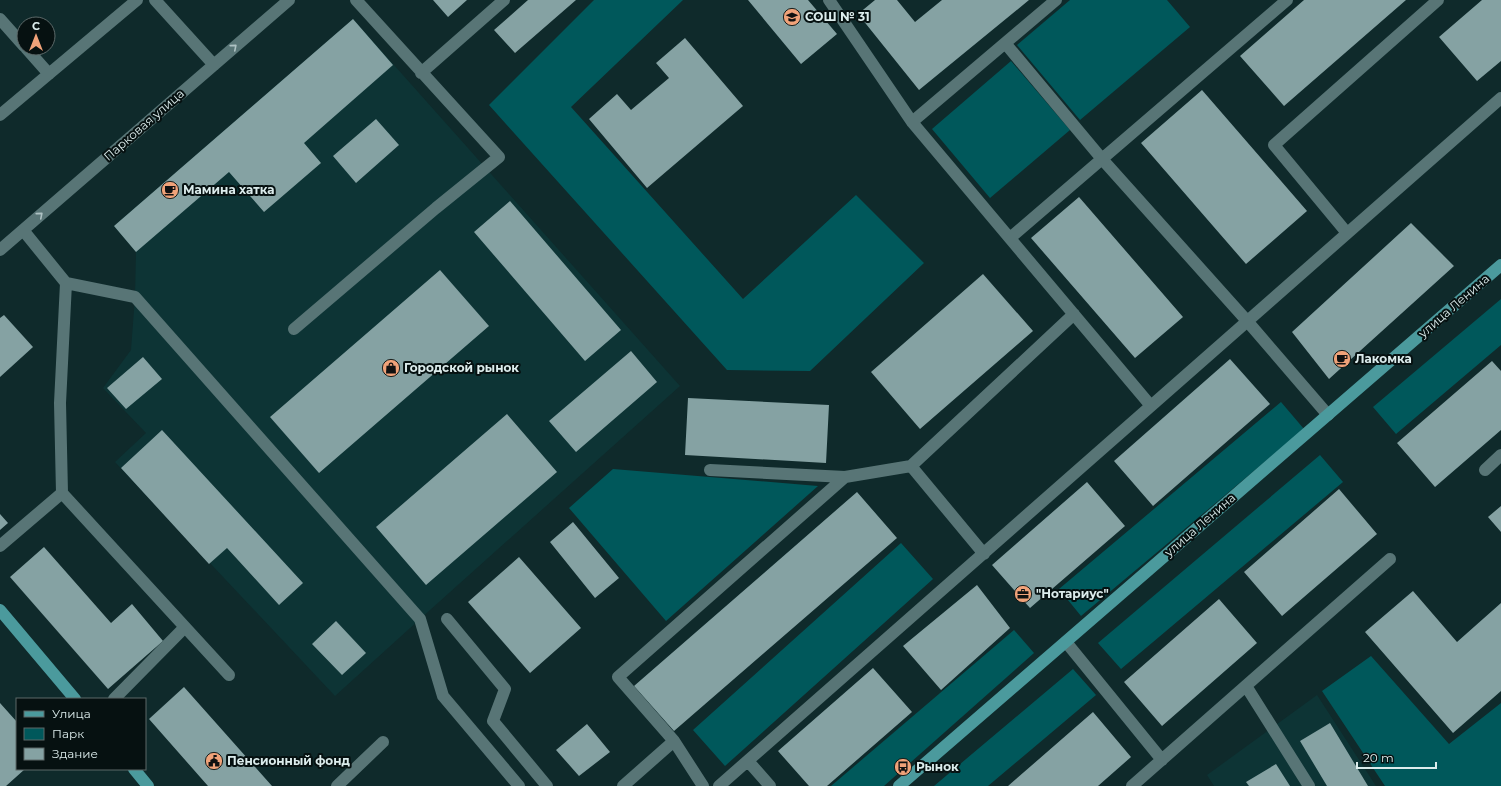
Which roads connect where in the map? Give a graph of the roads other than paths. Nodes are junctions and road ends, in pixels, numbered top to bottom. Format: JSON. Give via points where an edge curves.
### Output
{"nodes":[{"id":1,"x":137,"y":0,"type":"edge"},
{"id":2,"x":155,"y":0,"type":"edge"},
{"id":3,"x":289,"y":0,"type":"edge"},
{"id":4,"x":356,"y":0,"type":"edge"},
{"id":5,"x":504,"y":0,"type":"edge"},
{"id":6,"x":829,"y":0,"type":"edge"},
{"id":7,"x":1056,"y":0,"type":"edge"},
{"id":8,"x":1287,"y":0,"type":"edge"},
{"id":9,"x":1438,"y":0,"type":"edge"},
{"id":10,"x":0,"y":19,"type":"edge"},
{"id":11,"x":16,"y":37,"type":"edge"},
{"id":12,"x":1005,"y":43,"type":"junction"},
{"id":13,"x":33,"y":56,"type":"edge"},
{"id":14,"x":214,"y":65,"type":"junction"},
{"id":15,"x":421,"y":73,"type":"junction"},
{"id":16,"x":49,"y":74,"type":"junction"},
{"id":17,"x":1501,"y":98,"type":"edge"},
{"id":18,"x":0,"y":115,"type":"edge"},
{"id":19,"x":912,"y":122,"type":"junction"},
{"id":20,"x":1102,"y":159,"type":"junction"},
{"id":21,"x":23,"y":230,"type":"junction"},
{"id":22,"x":1347,"y":233,"type":"junction"},
{"id":23,"x":1010,"y":238,"type":"junction"},
{"id":24,"x":0,"y":250,"type":"edge"},
{"id":25,"x":1501,"y":265,"type":"edge"},
{"id":26,"x":66,"y":283,"type":"junction"},
{"id":27,"x":1074,"y":314,"type":"junction"},
{"id":28,"x":1248,"y":322,"type":"junction"},
{"id":29,"x":294,"y":329,"type":"dead end"},
{"id":30,"x":1151,"y":406,"type":"junction"},
{"id":31,"x":1328,"y":415,"type":"junction"},
{"id":32,"x":1501,"y":456,"type":"edge"},
{"id":33,"x":911,"y":466,"type":"junction"},
{"id":34,"x":710,"y":470,"type":"dead end"},
{"id":35,"x":1485,"y":470,"type":"dead end"},
{"id":36,"x":845,"y":478,"type":"junction"},
{"id":37,"x":62,"y":493,"type":"junction"},
{"id":38,"x":0,"y":546,"type":"edge"},
{"id":39,"x":984,"y":554,"type":"junction"},
{"id":40,"x":1390,"y":559,"type":"dead end"},
{"id":41,"x":0,"y":610,"type":"edge"},
{"id":42,"x":447,"y":620,"type":"dead end"},
{"id":43,"x":185,"y":627,"type":"junction"},
{"id":44,"x":1066,"y":642,"type":"junction"},
{"id":45,"x":229,"y":675,"type":"dead end"},
{"id":46,"x":1246,"y":686,"type":"junction"},
{"id":47,"x":74,"y":698,"type":"edge"},
{"id":48,"x":115,"y":698,"type":"edge"},
{"id":49,"x":674,"y":741,"type":"junction"},
{"id":50,"x":383,"y":742,"type":"dead end"},
{"id":51,"x":748,"y":760,"type":"junction"},
{"id":52,"x":1162,"y":760,"type":"junction"},
{"id":53,"x":135,"y":770,"type":"edge"},
{"id":54,"x":148,"y":786,"type":"edge"},
{"id":55,"x":337,"y":786,"type":"edge"},
{"id":56,"x":518,"y":786,"type":"edge"},
{"id":57,"x":547,"y":786,"type":"edge"},
{"id":58,"x":623,"y":786,"type":"edge"},
{"id":59,"x":703,"y":786,"type":"edge"},
{"id":60,"x":719,"y":786,"type":"edge"},
{"id":61,"x":770,"y":786,"type":"edge"},
{"id":62,"x":899,"y":786,"type":"edge"},
{"id":63,"x":1132,"y":786,"type":"edge"},
{"id":64,"x":1309,"y":786,"type":"edge"}],
"edges":[{"from":1,"to":16,"type":"street"},
{"from":2,"to":14,"type":"street"},
{"from":14,"to":3,"type":"street","name":"Парковая улица","one_way":true},
{"from":4,"to":15,"type":"street"},
{"from":5,"to":15,"type":"street"},
{"from":6,"to":19,"type":"street"},
{"from":7,"to":12,"type":"street"},
{"from":8,"to":20,"type":"street"},
{"from":9,"to":22,"type":"street","via":[[1274,145]]},
{"from":10,"to":11,"type":"street"},
{"from":12,"to":19,"type":"street"},
{"from":12,"to":20,"type":"street"},
{"from":13,"to":16,"type":"street"},
{"from":21,"to":14,"type":"street","name":"Парковая улица","one_way":true},
{"from":15,"to":29,"type":"street","via":[[499,157]]},
{"from":16,"to":18,"type":"street"},
{"from":17,"to":22,"type":"street"},
{"from":19,"to":23,"type":"street"},
{"from":20,"to":23,"type":"street"},
{"from":20,"to":28,"type":"street"},
{"from":21,"to":24,"type":"street","name":"Парковая улица"},
{"from":21,"to":26,"type":"street"},
{"from":22,"to":28,"type":"street"},
{"from":23,"to":27,"type":"street"},
{"from":25,"to":31,"type":"main road","name":"улица Ленина"},
{"from":26,"to":37,"type":"street","via":[[60,403]]},
{"from":26,"to":56,"type":"street","via":[[135,297],[420,619],[443,696]]},
{"from":27,"to":30,"type":"street"},
{"from":27,"to":33,"type":"street"},
{"from":28,"to":30,"type":"street"},
{"from":28,"to":31,"type":"street"},
{"from":30,"to":39,"type":"street"},
{"from":31,"to":44,"type":"main road","name":"улица Ленина"},
{"from":32,"to":35,"type":"street"},
{"from":33,"to":36,"type":"street"},
{"from":33,"to":39,"type":"street"},
{"from":34,"to":36,"type":"street"},
{"from":36,"to":49,"type":"street","via":[[618,677]]},
{"from":37,"to":38,"type":"street"},
{"from":37,"to":43,"type":"street"},
{"from":39,"to":51,"type":"street"},
{"from":40,"to":46,"type":"street"},
{"from":41,"to":47,"type":"main road"},
{"from":42,"to":57,"type":"street","via":[[505,689],[493,721]]},
{"from":43,"to":45,"type":"street"},
{"from":43,"to":48,"type":"street"},
{"from":44,"to":52,"type":"street"},
{"from":44,"to":62,"type":"main road","name":"улица Ленина"},
{"from":46,"to":52,"type":"street"},
{"from":46,"to":64,"type":"street"},
{"from":49,"to":58,"type":"street"},
{"from":49,"to":59,"type":"street"},
{"from":50,"to":55,"type":"street"},
{"from":51,"to":60,"type":"street"},
{"from":51,"to":61,"type":"street"},
{"from":52,"to":63,"type":"street"},
{"from":53,"to":54,"type":"main road"}]}
